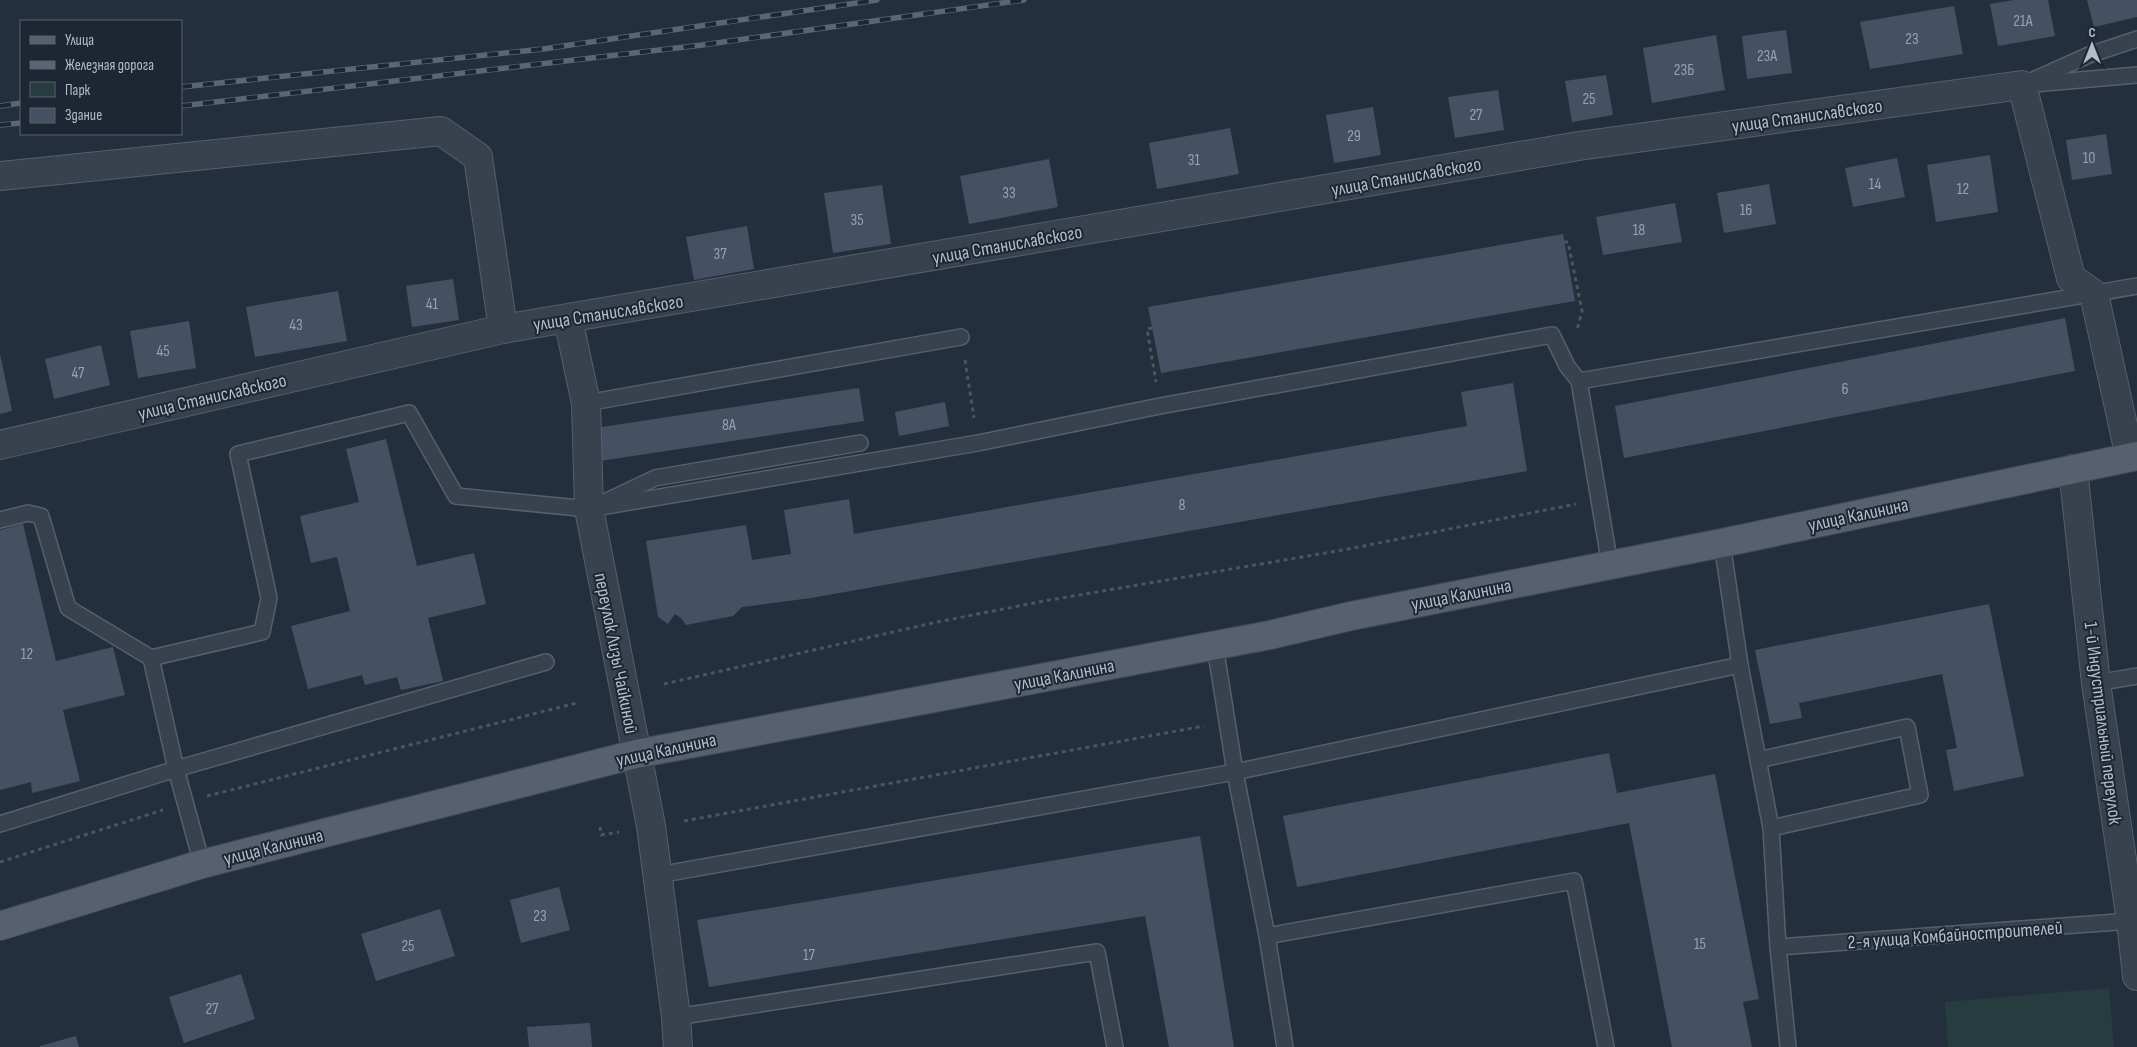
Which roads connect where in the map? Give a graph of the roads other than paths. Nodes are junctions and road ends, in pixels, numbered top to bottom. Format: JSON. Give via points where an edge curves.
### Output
{"nodes":[{"id":1,"x":2137,"y":39,"type":"edge"},
{"id":2,"x":2137,"y":75,"type":"edge"},
{"id":3,"x":2022,"y":85,"type":"junction"},
{"id":4,"x":0,"y":176,"type":"edge"},
{"id":5,"x":2137,"y":286,"type":"edge"},
{"id":6,"x":2094,"y":294,"type":"junction"},
{"id":7,"x":568,"y":319,"type":"junction"},
{"id":8,"x":503,"y":329,"type":"junction"},
{"id":9,"x":961,"y":337,"type":"road end"},
{"id":10,"x":1579,"y":381,"type":"junction"},
{"id":11,"x":586,"y":403,"type":"junction"},
{"id":12,"x":860,"y":443,"type":"dead end"},
{"id":13,"x":0,"y":445,"type":"edge"},
{"id":14,"x":2133,"y":456,"type":"edge"},
{"id":15,"x":2074,"y":468,"type":"junction"},
{"id":16,"x":589,"y":509,"type":"junction"},
{"id":17,"x":0,"y":520,"type":"edge"},
{"id":18,"x":1722,"y":543,"type":"junction"},
{"id":19,"x":1610,"y":565,"type":"junction"},
{"id":20,"x":1214,"y":646,"type":"junction"},
{"id":21,"x":151,"y":658,"type":"junction"},
{"id":22,"x":546,"y":662,"type":"dead end"},
{"id":23,"x":1740,"y":665,"type":"junction"},
{"id":24,"x":2137,"y":676,"type":"edge"},
{"id":25,"x":2096,"y":683,"type":"junction"},
{"id":26,"x":636,"y":754,"type":"junction"},
{"id":27,"x":1758,"y":760,"type":"junction"},
{"id":28,"x":176,"y":769,"type":"junction"},
{"id":29,"x":1235,"y":772,"type":"junction"},
{"id":30,"x":0,"y":824,"type":"edge"},
{"id":31,"x":1771,"y":828,"type":"junction"},
{"id":32,"x":202,"y":864,"type":"junction"},
{"id":33,"x":658,"y":875,"type":"junction"},
{"id":34,"x":2131,"y":921,"type":"junction"},
{"id":35,"x":0,"y":926,"type":"edge"},
{"id":36,"x":1268,"y":936,"type":"junction"},
{"id":37,"x":1778,"y":948,"type":"junction"},
{"id":38,"x":2137,"y":976,"type":"edge"},
{"id":39,"x":676,"y":1017,"type":"junction"},
{"id":40,"x":678,"y":1047,"type":"edge"},
{"id":41,"x":1116,"y":1047,"type":"edge"},
{"id":42,"x":1285,"y":1047,"type":"edge"},
{"id":43,"x":1606,"y":1047,"type":"edge"},
{"id":44,"x":1788,"y":1047,"type":"edge"}],
"edges":[{"from":1,"to":3,"type":"lane","via":[[2089,55]]},
{"from":2,"to":3,"type":"lane"},
{"from":3,"to":6,"type":"street","via":[[2071,278]]},
{"from":3,"to":7,"type":"street","name":"улица Станиславского","via":[[1579,146]]},
{"from":4,"to":8,"type":"street","via":[[441,131],[478,157]]},
{"from":5,"to":6,"type":"lane"},
{"from":6,"to":10,"type":"lane"},
{"from":6,"to":14,"type":"street"},
{"from":7,"to":8,"type":"street","name":"улица Станиславского"},
{"from":7,"to":11,"type":"street","name":"переулок Лизы Чайкиной"},
{"from":8,"to":13,"type":"street","name":"улица Станиславского"},
{"from":9,"to":11,"type":"lane"},
{"from":10,"to":16,"type":"lane","via":[[1567,366],[1552,335],[1160,406],[978,443]]},
{"from":10,"to":19,"type":"lane"},
{"from":11,"to":16,"type":"street","name":"переулок Лизы Чайкиной"},
{"from":12,"to":16,"type":"lane","via":[[655,478]]},
{"from":14,"to":15,"type":"main road","name":"улица Калинина"},
{"from":15,"to":18,"type":"main road","name":"улица Калинина"},
{"from":15,"to":25,"type":"street","name":"1-й Индустриальный переулок"},
{"from":16,"to":21,"type":"lane","via":[[456,496],[409,413],[238,454],[269,598],[262,632]]},
{"from":16,"to":26,"type":"street","name":"переулок Лизы Чайкиной"},
{"from":17,"to":21,"type":"lane","via":[[28,513],[41,516],[68,608]]},
{"from":18,"to":19,"type":"main road","name":"улица Калинина"},
{"from":18,"to":23,"type":"lane"},
{"from":19,"to":20,"type":"main road","name":"улица Калинина"},
{"from":20,"to":26,"type":"main road","name":"улица Калинина"},
{"from":20,"to":29,"type":"lane"},
{"from":21,"to":28,"type":"lane"},
{"from":22,"to":28,"type":"lane"},
{"from":23,"to":27,"type":"lane"},
{"from":23,"to":29,"type":"lane"},
{"from":24,"to":25,"type":"lane"},
{"from":25,"to":34,"type":"street","name":"1-й Индустриальный переулок"},
{"from":26,"to":32,"type":"main road","name":"улица Калинина"},
{"from":26,"to":33,"type":"street","name":"переулок Лизы Чайкиной"},
{"from":27,"to":31,"type":"lane"},
{"from":27,"to":31,"type":"lane","via":[[1907,727],[1920,796]]},
{"from":28,"to":30,"type":"lane"},
{"from":28,"to":32,"type":"lane"},
{"from":29,"to":33,"type":"lane"},
{"from":29,"to":36,"type":"lane"},
{"from":31,"to":37,"type":"lane"},
{"from":32,"to":35,"type":"main road","name":"улица Калинина"},
{"from":33,"to":39,"type":"street","name":"переулок Лизы Чайкиной"},
{"from":34,"to":37,"type":"lane","name":"2-я улица Комбайностроителей"},
{"from":34,"to":38,"type":"street","name":"1-й Индустриальный переулок"},
{"from":36,"to":42,"type":"lane"},
{"from":36,"to":43,"type":"lane","via":[[1574,881]]},
{"from":37,"to":44,"type":"lane"},
{"from":39,"to":40,"type":"street","name":"переулок Лизы Чайкиной"},
{"from":39,"to":41,"type":"lane","via":[[1097,952]]}]}
